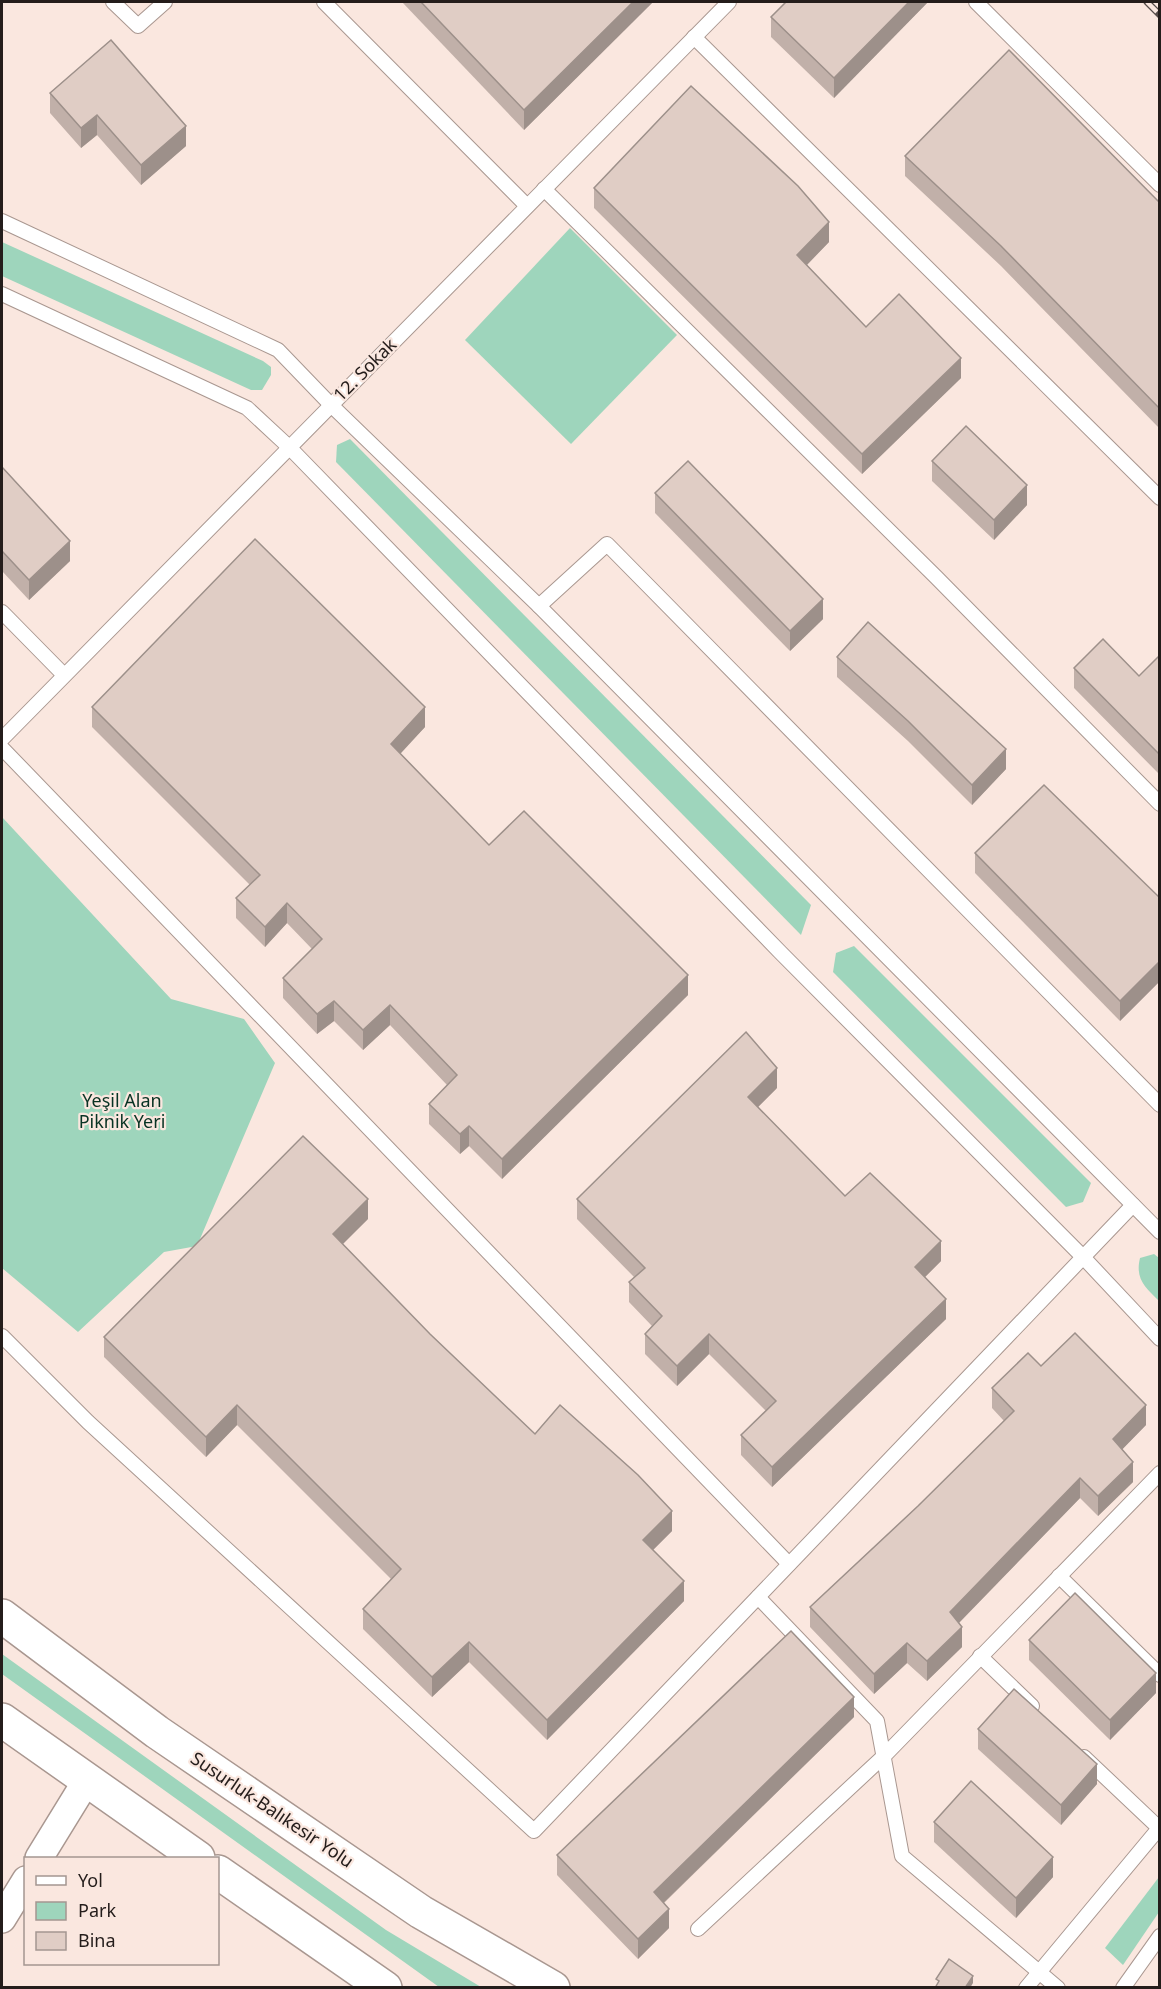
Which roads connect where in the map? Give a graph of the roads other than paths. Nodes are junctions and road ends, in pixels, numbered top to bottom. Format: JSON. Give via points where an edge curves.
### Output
{"nodes":[{"id":1,"x":113,"y":2,"type":"edge"},
{"id":2,"x":165,"y":2,"type":"edge"},
{"id":3,"x":324,"y":2,"type":"edge"},
{"id":4,"x":729,"y":2,"type":"edge"},
{"id":5,"x":976,"y":2,"type":"edge"},
{"id":6,"x":694,"y":37,"type":"junction"},
{"id":7,"x":1160,"y":185,"type":"edge"},
{"id":8,"x":544,"y":189,"type":"junction"},
{"id":9,"x":527,"y":206,"type":"junction"},
{"id":10,"x":2,"y":221,"type":"edge"},
{"id":11,"x":2,"y":294,"type":"edge"},
{"id":12,"x":331,"y":405,"type":"junction"},
{"id":13,"x":289,"y":447,"type":"junction"},
{"id":14,"x":1160,"y":498,"type":"edge"},
{"id":15,"x":539,"y":606,"type":"junction"},
{"id":16,"x":2,"y":612,"type":"edge"},
{"id":17,"x":64,"y":675,"type":"junction"},
{"id":18,"x":2,"y":739,"type":"edge"},
{"id":19,"x":2,"y":748,"type":"edge"},
{"id":20,"x":1160,"y":804,"type":"edge"},
{"id":21,"x":1160,"y":1105,"type":"edge"},
{"id":22,"x":1133,"y":1205,"type":"junction"},
{"id":23,"x":1160,"y":1232,"type":"edge"},
{"id":24,"x":1083,"y":1257,"type":"junction"},
{"id":25,"x":2,"y":1336,"type":"edge"},
{"id":26,"x":1160,"y":1339,"type":"edge"},
{"id":27,"x":1160,"y":1473,"type":"edge"},
{"id":28,"x":789,"y":1564,"type":"junction"},
{"id":29,"x":1059,"y":1576,"type":"junction"},
{"id":30,"x":758,"y":1597,"type":"junction"},
{"id":31,"x":2,"y":1616,"type":"edge"},
{"id":32,"x":980,"y":1656,"type":"junction"},
{"id":33,"x":1160,"y":1675,"type":"edge"},
{"id":34,"x":1040,"y":1714,"type":"edge"},
{"id":35,"x":2,"y":1720,"type":"edge"},
{"id":36,"x":1074,"y":1746,"type":"edge"},
{"id":37,"x":885,"y":1755,"type":"junction"},
{"id":38,"x":87,"y":1780,"type":"junction"},
{"id":39,"x":1159,"y":1828,"type":"edge"},
{"id":40,"x":40,"y":1857,"type":"edge"},
{"id":41,"x":197,"y":1857,"type":"edge"},
{"id":42,"x":219,"y":1873,"type":"edge"},
{"id":43,"x":24,"y":1883,"type":"edge"},
{"id":44,"x":2,"y":1919,"type":"edge"},
{"id":45,"x":698,"y":1929,"type":"dead end"},
{"id":46,"x":1160,"y":1936,"type":"edge"},
{"id":47,"x":1039,"y":1971,"type":"junction"},
{"id":48,"x":385,"y":1988,"type":"edge"},
{"id":49,"x":553,"y":1988,"type":"edge"},
{"id":50,"x":1026,"y":1988,"type":"edge"},
{"id":51,"x":1058,"y":1988,"type":"edge"},
{"id":52,"x":1123,"y":1988,"type":"edge"}],
"edges":[{"from":1,"to":2,"type":"lane","via":[[138,26]]},
{"from":3,"to":9,"type":"lane"},
{"from":4,"to":6,"type":"lane","name":"12. Sokak"},
{"from":5,"to":7,"type":"lane"},
{"from":6,"to":8,"type":"lane","name":"12. Sokak"},
{"from":6,"to":14,"type":"lane"},
{"from":8,"to":9,"type":"lane","name":"12. Sokak"},
{"from":8,"to":20,"type":"lane"},
{"from":9,"to":12,"type":"lane","name":"12. Sokak"},
{"from":10,"to":12,"type":"lane","via":[[278,350]]},
{"from":11,"to":13,"type":"lane","via":[[247,408]]},
{"from":12,"to":13,"type":"lane","name":"12. Sokak"},
{"from":12,"to":15,"type":"lane"},
{"from":13,"to":17,"type":"lane","name":"12. Sokak"},
{"from":13,"to":24,"type":"lane","via":[[771,944]]},
{"from":15,"to":21,"type":"lane","via":[[607,544]]},
{"from":15,"to":22,"type":"lane"},
{"from":16,"to":17,"type":"lane"},
{"from":17,"to":18,"type":"lane","name":"12. Sokak"},
{"from":19,"to":28,"type":"lane"},
{"from":22,"to":23,"type":"lane"},
{"from":22,"to":24,"type":"lane"},
{"from":24,"to":26,"type":"lane"},
{"from":24,"to":28,"type":"lane"},
{"from":25,"to":30,"type":"lane","via":[[97,1430],[534,1831]]},
{"from":27,"to":29,"type":"lane"},
{"from":28,"to":30,"type":"lane"},
{"from":29,"to":32,"type":"lane"},
{"from":29,"to":33,"type":"lane"},
{"from":30,"to":37,"type":"lane","via":[[877,1721]]},
{"from":31,"to":49,"type":"highway","name":"Susurluk-Balıkesir Yolu","via":[[157,1732],[421,1912]]},
{"from":32,"to":34,"type":"lane"},
{"from":32,"to":37,"type":"lane"},
{"from":35,"to":38,"type":"highway"},
{"from":36,"to":39,"type":"lane"},
{"from":37,"to":45,"type":"lane"},
{"from":37,"to":47,"type":"lane","via":[[902,1856]]},
{"from":38,"to":40,"type":"street"},
{"from":38,"to":41,"type":"highway"},
{"from":39,"to":47,"type":"lane"},
{"from":42,"to":48,"type":"highway"},
{"from":43,"to":44,"type":"street"},
{"from":46,"to":52,"type":"lane"},
{"from":47,"to":50,"type":"lane"},
{"from":47,"to":51,"type":"lane"}]}
